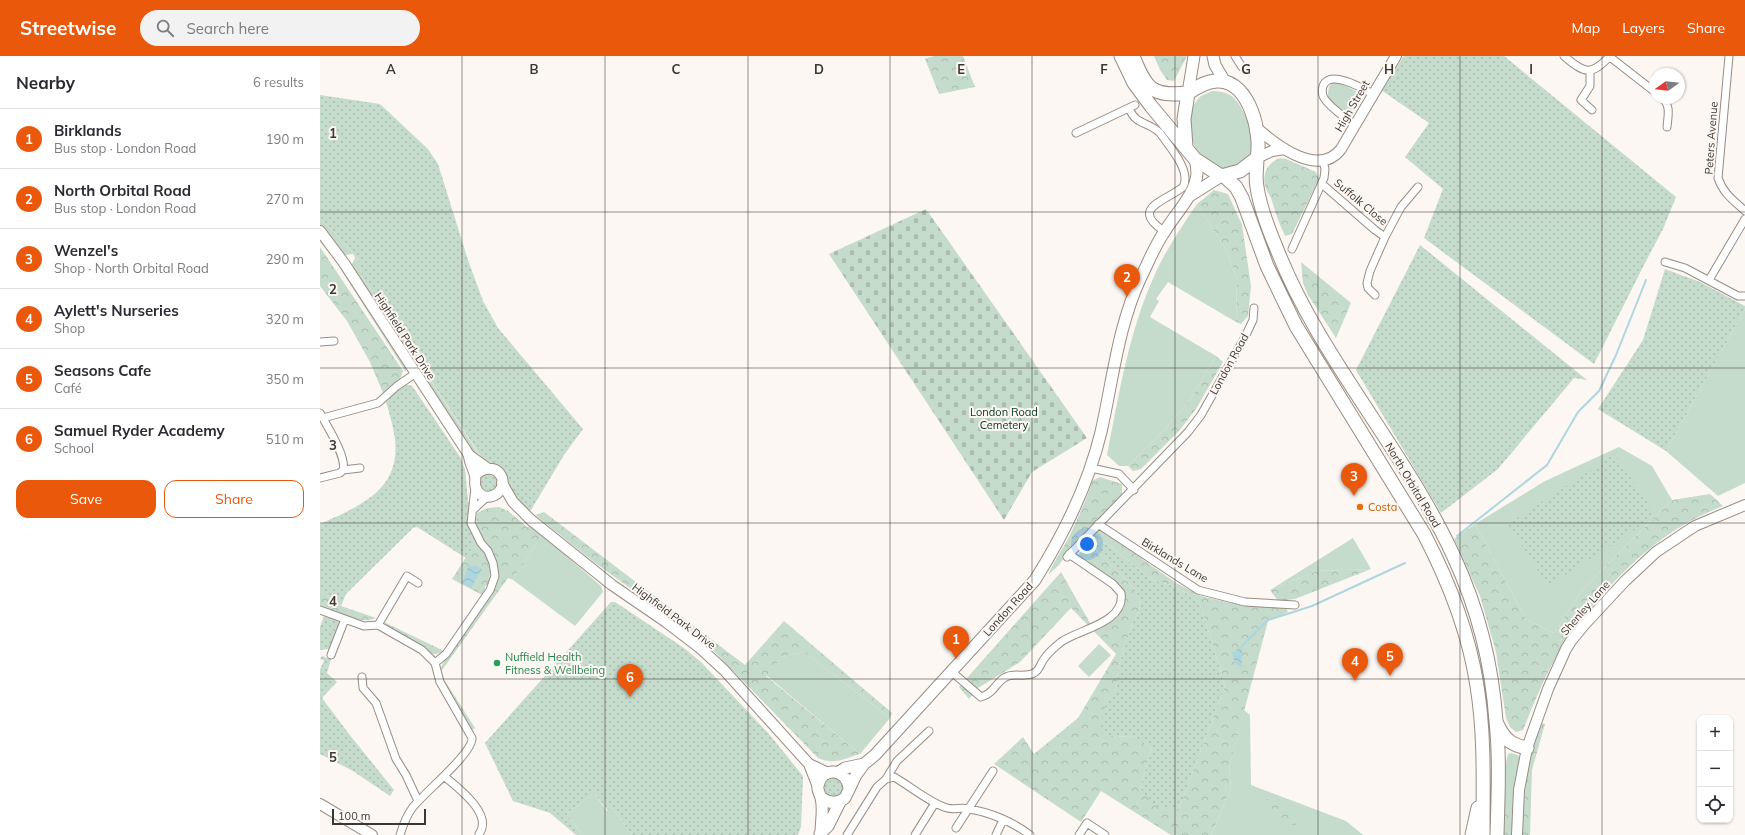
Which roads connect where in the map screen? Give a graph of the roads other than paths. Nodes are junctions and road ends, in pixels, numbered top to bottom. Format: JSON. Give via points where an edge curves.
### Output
{"nodes":[{"id":1,"x":1121,"y":56,"type":"edge"},
{"id":2,"x":1133,"y":56,"type":"edge"},
{"id":3,"x":1194,"y":56,"type":"edge"},
{"id":4,"x":1213,"y":56,"type":"edge"},
{"id":5,"x":1235,"y":56,"type":"edge"},
{"id":6,"x":1396,"y":56,"type":"edge"},
{"id":7,"x":1564,"y":56,"type":"edge"},
{"id":8,"x":1610,"y":56,"type":"edge"},
{"id":9,"x":1729,"y":56,"type":"edge"},
{"id":10,"x":1242,"y":67,"type":"dead end"},
{"id":11,"x":1590,"y":70,"type":"junction"},
{"id":12,"x":1225,"y":82,"type":"junction"},
{"id":13,"x":1649,"y":87,"type":"edge"},
{"id":14,"x":1188,"y":93,"type":"junction"},
{"id":15,"x":1372,"y":94,"type":"junction"},
{"id":16,"x":1667,"y":104,"type":"edge"},
{"id":17,"x":1592,"y":110,"type":"dead end"},
{"id":18,"x":1354,"y":125,"type":"junction"},
{"id":19,"x":1667,"y":127,"type":"dead end"},
{"id":20,"x":1257,"y":128,"type":"junction"},
{"id":21,"x":1076,"y":132,"type":"dead end"},
{"id":22,"x":1186,"y":147,"type":"junction"},
{"id":23,"x":1285,"y":149,"type":"junction"},
{"id":24,"x":1195,"y":158,"type":"junction"},
{"id":25,"x":1257,"y":158,"type":"junction"},
{"id":26,"x":1323,"y":161,"type":"junction"},
{"id":27,"x":1223,"y":176,"type":"junction"},
{"id":28,"x":1322,"y":184,"type":"junction"},
{"id":29,"x":1418,"y":187,"type":"dead end"},
{"id":30,"x":1191,"y":195,"type":"junction"},
{"id":31,"x":1745,"y":211,"type":"edge"},
{"id":32,"x":1745,"y":219,"type":"edge"},
{"id":33,"x":320,"y":231,"type":"edge"},
{"id":34,"x":1164,"y":231,"type":"junction"},
{"id":35,"x":1385,"y":237,"type":"junction"},
{"id":36,"x":1292,"y":249,"type":"dead end"},
{"id":37,"x":1665,"y":262,"type":"dead end"},
{"id":38,"x":1709,"y":280,"type":"junction"},
{"id":39,"x":1374,"y":295,"type":"dead end"},
{"id":40,"x":1745,"y":296,"type":"edge"},
{"id":41,"x":1254,"y":308,"type":"dead end"},
{"id":42,"x":334,"y":341,"type":"dead end"},
{"id":43,"x":320,"y":342,"type":"edge"},
{"id":44,"x":416,"y":373,"type":"junction"},
{"id":45,"x":321,"y":416,"type":"edge"},
{"id":46,"x":469,"y":455,"type":"junction"},
{"id":47,"x":360,"y":468,"type":"dead end"},
{"id":48,"x":487,"y":468,"type":"junction"},
{"id":49,"x":1090,"y":468,"type":"junction"},
{"id":50,"x":344,"y":470,"type":"junction"},
{"id":51,"x":475,"y":476,"type":"junction"},
{"id":52,"x":320,"y":478,"type":"edge"},
{"id":53,"x":502,"y":483,"type":"junction"},
{"id":54,"x":476,"y":488,"type":"junction"},
{"id":55,"x":1134,"y":490,"type":"junction"},
{"id":56,"x":491,"y":496,"type":"junction"},
{"id":57,"x":513,"y":502,"type":"junction"},
{"id":58,"x":1745,"y":505,"type":"edge"},
{"id":59,"x":473,"y":510,"type":"junction"},
{"id":60,"x":1098,"y":524,"type":"junction"},
{"id":61,"x":418,"y":583,"type":"dead end"},
{"id":62,"x":1295,"y":604,"type":"dead end"},
{"id":63,"x":320,"y":610,"type":"edge"},
{"id":64,"x":345,"y":619,"type":"junction"},
{"id":65,"x":378,"y":624,"type":"junction"},
{"id":66,"x":330,"y":655,"type":"dead end"},
{"id":67,"x":434,"y":663,"type":"junction"},
{"id":68,"x":952,"y":672,"type":"junction"},
{"id":69,"x":362,"y":677,"type":"dead end"},
{"id":70,"x":1496,"y":722,"type":"junction"},
{"id":71,"x":928,"y":731,"type":"dead end"},
{"id":72,"x":1521,"y":747,"type":"junction"},
{"id":73,"x":809,"y":764,"type":"junction"},
{"id":74,"x":864,"y":764,"type":"junction"},
{"id":75,"x":993,"y":771,"type":"dead end"},
{"id":76,"x":833,"y":772,"type":"junction"},
{"id":77,"x":1498,"y":772,"type":"junction"},
{"id":78,"x":444,"y":776,"type":"junction"},
{"id":79,"x":886,"y":779,"type":"junction"},
{"id":80,"x":849,"y":788,"type":"junction"},
{"id":81,"x":820,"y":792,"type":"junction"},
{"id":82,"x":1483,"y":793,"type":"junction"},
{"id":83,"x":418,"y":801,"type":"junction"},
{"id":84,"x":840,"y":802,"type":"junction"},
{"id":85,"x":935,"y":803,"type":"junction"},
{"id":86,"x":320,"y":804,"type":"edge"},
{"id":87,"x":968,"y":808,"type":"junction"},
{"id":88,"x":1003,"y":820,"type":"junction"},
{"id":89,"x":956,"y":828,"type":"dead end"},
{"id":90,"x":479,"y":834,"type":"edge"},
{"id":91,"x":820,"y":834,"type":"edge"},
{"id":92,"x":372,"y":835,"type":"edge"},
{"id":93,"x":400,"y":835,"type":"edge"},
{"id":94,"x":848,"y":835,"type":"edge"},
{"id":95,"x":915,"y":835,"type":"edge"},
{"id":96,"x":996,"y":835,"type":"edge"},
{"id":97,"x":1030,"y":835,"type":"edge"},
{"id":98,"x":1079,"y":835,"type":"edge"},
{"id":99,"x":1105,"y":835,"type":"edge"},
{"id":100,"x":1472,"y":835,"type":"edge"},
{"id":101,"x":1483,"y":835,"type":"edge"},
{"id":102,"x":1497,"y":835,"type":"edge"},
{"id":103,"x":1517,"y":835,"type":"edge"}],
"edges":[{"from":1,"to":22,"type":"highway","via":[[1128,73],[1142,94]]},
{"from":2,"to":14,"type":"highway","via":[[1152,90],[1163,94]]},
{"from":3,"to":14,"type":"main road"},
{"from":4,"to":12,"type":"main road"},
{"from":5,"to":10,"type":"street"},
{"from":6,"to":15,"type":"street","name":"High Street"},
{"from":7,"to":11,"type":"street","via":[[1581,69]]},
{"from":8,"to":11,"type":"street","via":[[1597,69]]},
{"from":8,"to":13,"type":"street"},
{"from":9,"to":31,"type":"street","name":"Peters Avenue","via":[[1718,178],[1726,195]]},
{"from":11,"to":17,"type":"street","via":[[1590,86],[1581,100]]},
{"from":12,"to":14,"type":"highway","via":[[1204,84]]},
{"from":12,"to":20,"type":"highway","via":[[1242,95],[1251,109]]},
{"from":14,"to":22,"type":"highway","via":[[1184,119]]},
{"from":15,"to":18,"type":"street","name":"High Street"},
{"from":15,"to":18,"type":"street","via":[[1339,79],[1330,79],[1325,84],[1322,92],[1325,100]]},
{"from":16,"to":19,"type":"street"},
{"from":18,"to":26,"type":"street","name":"High Street","via":[[1336,155]]},
{"from":20,"to":23,"type":"street"},
{"from":20,"to":25,"type":"highway"},
{"from":21,"to":34,"type":"street","via":[[1132,106],[1134,118],[1160,133],[1185,173],[1183,187],[1155,204],[1150,210],[1153,223]]},
{"from":22,"to":24,"type":"highway"},
{"from":23,"to":25,"type":"street","via":[[1272,151]]},
{"from":23,"to":26,"type":"street","via":[[1310,160]]},
{"from":24,"to":27,"type":"highway"},
{"from":24,"to":30,"type":"main road","name":"London Road","via":[[1197,173]]},
{"from":25,"to":27,"type":"highway","via":[[1244,169]]},
{"from":25,"to":70,"type":"highway","name":"North Orbital Road","via":[[1258,194],[1273,240],[1293,287],[1320,335],[1424,500],[1460,571],[1487,655]]},
{"from":26,"to":28,"type":"street","via":[[1325,173]]},
{"from":27,"to":30,"type":"main road","name":"London Road"},
{"from":27,"to":82,"type":"highway","name":"North Orbital Road","via":[[1236,187],[1242,198],[1267,266],[1296,326],[1441,566],[1462,622],[1477,686],[1482,733]]},
{"from":28,"to":35,"type":"street","name":"Suffolk Close"},
{"from":28,"to":36,"type":"street"},
{"from":29,"to":35,"type":"street","name":"Suffolk Close","via":[[1401,207]]},
{"from":30,"to":34,"type":"main road","name":"London Road"},
{"from":32,"to":38,"type":"street"},
{"from":33,"to":44,"type":"street","name":"Highfield Park Drive"},
{"from":34,"to":49,"type":"main road","name":"London Road","via":[[1138,284],[1123,326],[1101,431]]},
{"from":35,"to":39,"type":"street","name":"Suffolk Close","via":[[1367,283]]},
{"from":37,"to":38,"type":"street","via":[[1685,268]]},
{"from":38,"to":40,"type":"street","via":[[1738,296]]},
{"from":41,"to":55,"type":"street","name":"London Road","via":[[1245,337],[1200,415],[1188,432]]},
{"from":42,"to":43,"type":"street"},
{"from":44,"to":45,"type":"street","via":[[378,402]]},
{"from":44,"to":46,"type":"street","name":"Highfield Park Drive"},
{"from":45,"to":50,"type":"street","via":[[342,455]]},
{"from":46,"to":48,"type":"street","name":"Highfield Park Drive"},
{"from":46,"to":51,"type":"street","name":"Highfield Park Drive"},
{"from":47,"to":50,"type":"street"},
{"from":48,"to":51,"type":"street","via":[[480,470]]},
{"from":48,"to":53,"type":"street","name":"Highfield Park Drive","via":[[497,471]]},
{"from":49,"to":55,"type":"street","via":[[1119,474]]},
{"from":49,"to":68,"type":"main road","name":"London Road","via":[[1069,521],[1035,580]]},
{"from":50,"to":52,"type":"street"},
{"from":51,"to":54,"type":"street","name":"Highfield Park Drive"},
{"from":53,"to":56,"type":"street","via":[[499,493]]},
{"from":53,"to":57,"type":"street","name":"Highfield Park Drive"},
{"from":54,"to":56,"type":"street","name":"Highfield Park Drive","via":[[483,496]]},
{"from":54,"to":59,"type":"street"},
{"from":55,"to":60,"type":"street","name":"London Road"},
{"from":56,"to":57,"type":"street","name":"Highfield Park Drive"},
{"from":56,"to":59,"type":"street"},
{"from":57,"to":73,"type":"street","name":"Highfield Park Drive","via":[[612,585],[700,648],[724,670]]},
{"from":58,"to":72,"type":"street","name":"Shenley Lane","via":[[1695,526],[1656,552],[1585,624],[1563,655]]},
{"from":59,"to":67,"type":"street","via":[[473,528],[488,551],[495,576],[482,603],[446,654]]},
{"from":60,"to":62,"type":"street","name":"Birklands Lane","via":[[1198,590],[1245,602]]},
{"from":60,"to":68,"type":"street","name":"London Road","via":[[1068,555],[1113,584],[1121,593],[1121,602],[1111,617],[1061,642],[1044,659],[1036,672],[1003,679],[987,696],[981,697]]},
{"from":61,"to":65,"type":"street","via":[[408,576]]},
{"from":63,"to":64,"type":"street"},
{"from":64,"to":65,"type":"street","via":[[364,626]]},
{"from":64,"to":66,"type":"street"},
{"from":65,"to":67,"type":"street","via":[[422,650]]},
{"from":67,"to":78,"type":"street","via":[[440,682],[472,738],[470,746]]},
{"from":68,"to":74,"type":"main road","name":"London Road"},
{"from":69,"to":83,"type":"street","via":[[363,688],[376,703],[396,759]]},
{"from":70,"to":72,"type":"highway","via":[[1503,735]]},
{"from":70,"to":77,"type":"highway","name":"North Orbital Road"},
{"from":71,"to":79,"type":"street","via":[[897,761]]},
{"from":72,"to":77,"type":"highway","via":[[1505,752]]},
{"from":72,"to":103,"type":"street","name":"Shenley Lane"},
{"from":73,"to":76,"type":"street","name":"Highfield Park Drive"},
{"from":73,"to":81,"type":"street","name":"Highfield Park Drive"},
{"from":74,"to":76,"type":"main road","name":"London Road"},
{"from":74,"to":80,"type":"main road","name":"London Road"},
{"from":75,"to":87,"type":"street"},
{"from":76,"to":80,"type":"main road","via":[[847,778]]},
{"from":76,"to":81,"type":"main road","via":[[820,779]]},
{"from":77,"to":102,"type":"highway","name":"North Orbital Road"},
{"from":78,"to":83,"type":"street"},
{"from":78,"to":90,"type":"street","via":[[475,805],[483,822]]},
{"from":79,"to":85,"type":"street","via":[[894,777]]},
{"from":79,"to":94,"type":"street","via":[[878,787]]},
{"from":80,"to":84,"type":"main road","name":"London Road","via":[[848,794]]},
{"from":81,"to":84,"type":"main road","via":[[828,802]]},
{"from":81,"to":91,"type":"main road","name":"London Road"},
{"from":82,"to":100,"type":"highway"},
{"from":82,"to":101,"type":"highway","name":"North Orbital Road"},
{"from":83,"to":93,"type":"street","via":[[405,820]]},
{"from":84,"to":91,"type":"main road","name":"London Road","via":[[828,826]]},
{"from":85,"to":87,"type":"street","via":[[948,808]]},
{"from":85,"to":95,"type":"street"},
{"from":86,"to":92,"type":"street"},
{"from":87,"to":88,"type":"street"},
{"from":87,"to":89,"type":"street"},
{"from":88,"to":96,"type":"street"},
{"from":88,"to":97,"type":"street","via":[[1020,827]]},
{"from":98,"to":99,"type":"street","via":[[1087,823]]}]}
